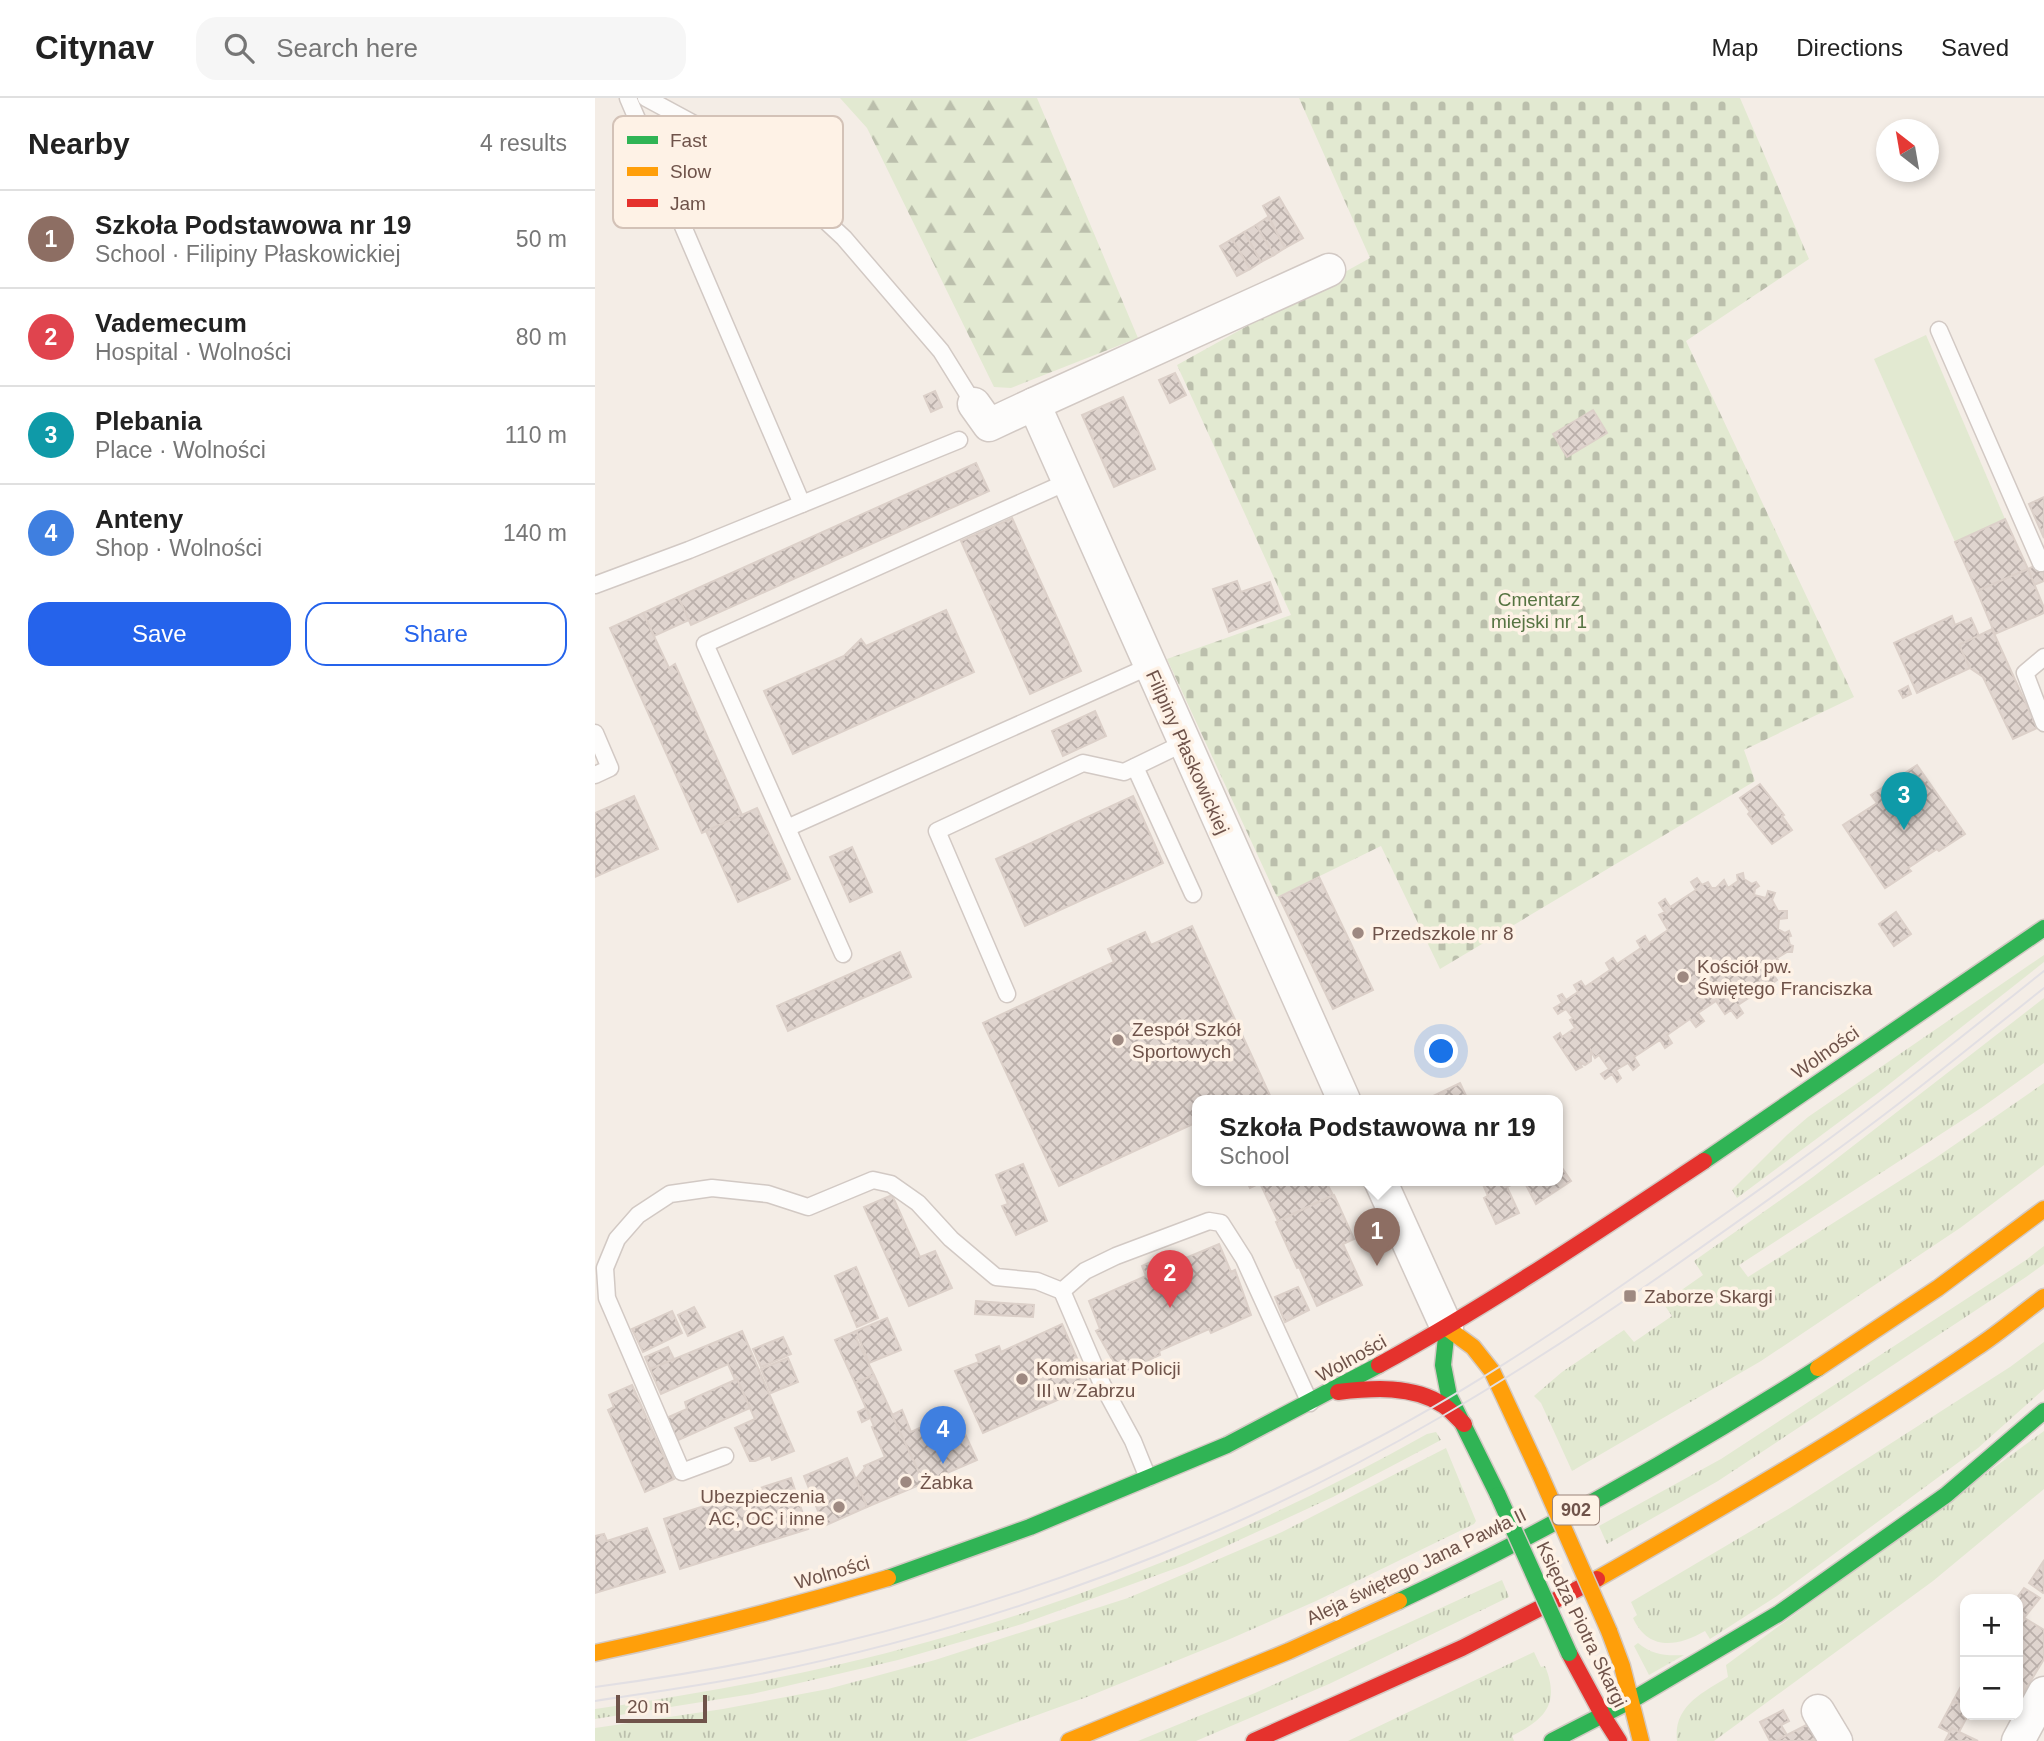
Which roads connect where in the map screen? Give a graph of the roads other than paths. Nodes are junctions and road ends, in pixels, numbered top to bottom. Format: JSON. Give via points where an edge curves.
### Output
{"nodes":[{"id":1,"x":628,"y":98,"type":"edge"},
{"id":2,"x":646,"y":98,"type":"edge"},
{"id":3,"x":636,"y":116,"type":"edge"},
{"id":4,"x":679,"y":116,"type":"edge"},
{"id":5,"x":684,"y":228,"type":"edge"},
{"id":6,"x":833,"y":228,"type":"edge"},
{"id":7,"x":1329,"y":270,"type":"dead end"},
{"id":8,"x":1940,"y":330,"type":"dead end"},
{"id":9,"x":974,"y":404,"type":"joint"},
{"id":10,"x":1034,"y":404,"type":"junction"},
{"id":11,"x":959,"y":440,"type":"dead end"},
{"id":12,"x":1067,"y":482,"type":"junction"},
{"id":13,"x":802,"y":504,"type":"junction"},
{"id":14,"x":2041,"y":563,"type":"dead end"},
{"id":15,"x":595,"y":585,"type":"edge"},
{"id":16,"x":2044,"y":657,"type":"edge"},
{"id":17,"x":1150,"y":666,"type":"junction"},
{"id":18,"x":2044,"y":723,"type":"edge"},
{"id":19,"x":595,"y":733,"type":"edge"},
{"id":20,"x":1184,"y":743,"type":"junction"},
{"id":21,"x":1135,"y":767,"type":"junction"},
{"id":22,"x":595,"y":775,"type":"edge"},
{"id":23,"x":787,"y":828,"type":"junction"},
{"id":24,"x":1193,"y":894,"type":"dead end"},
{"id":25,"x":2044,"y":928,"type":"edge"},
{"id":26,"x":843,"y":954,"type":"dead end"},
{"id":27,"x":1007,"y":994,"type":"dead end"},
{"id":28,"x":1341,"y":1095,"type":"edge"},
{"id":29,"x":1383,"y":1186,"type":"edge"},
{"id":30,"x":2044,"y":1209,"type":"edge"},
{"id":31,"x":1514,"y":1287,"type":"junction"},
{"id":32,"x":1062,"y":1292,"type":"junction"},
{"id":33,"x":2044,"y":1297,"type":"edge"},
{"id":34,"x":1498,"y":1311,"type":"dead end"},
{"id":35,"x":1447,"y":1328,"type":"junction"},
{"id":36,"x":1490,"y":1339,"type":"dead end"},
{"id":37,"x":1492,"y":1371,"type":"junction"},
{"id":38,"x":1330,"y":1393,"type":"junction"},
{"id":39,"x":1310,"y":1404,"type":"junction"},
{"id":40,"x":2044,"y":1411,"type":"edge"},
{"id":41,"x":1465,"y":1426,"type":"junction"},
{"id":42,"x":725,"y":1456,"type":"dead end"},
{"id":43,"x":1148,"y":1478,"type":"junction"},
{"id":44,"x":595,"y":1653,"type":"edge"},
{"id":45,"x":2044,"y":1693,"type":"edge"},
{"id":46,"x":1632,"y":1700,"type":"junction"},
{"id":47,"x":1818,"y":1711,"type":"dead end"},
{"id":48,"x":1603,"y":1716,"type":"junction"},
{"id":49,"x":1069,"y":1741,"type":"edge"},
{"id":50,"x":1254,"y":1741,"type":"edge"},
{"id":51,"x":1552,"y":1741,"type":"edge"},
{"id":52,"x":1619,"y":1741,"type":"edge"},
{"id":53,"x":1641,"y":1741,"type":"edge"},
{"id":54,"x":1836,"y":1741,"type":"edge"},
{"id":55,"x":2018,"y":1741,"type":"edge"}],
"edges":[{"from":1,"to":3,"type":"lane"},
{"from":2,"to":4,"type":"lane"},
{"from":5,"to":13,"type":"lane"},
{"from":6,"to":9,"type":"lane","via":[[941,351]]},
{"from":7,"to":10,"type":"street"},
{"from":8,"to":14,"type":"lane"},
{"from":9,"to":10,"type":"street","via":[[989,425]]},
{"from":10,"to":12,"type":"street","name":"Filipiny Płaskowickiej"},
{"from":11,"to":13,"type":"lane"},
{"from":12,"to":17,"type":"street","name":"Filipiny Płaskowickiej"},
{"from":12,"to":23,"type":"lane","via":[[705,643]]},
{"from":13,"to":15,"type":"lane"},
{"from":16,"to":18,"type":"lane","via":[[2025,673]]},
{"from":17,"to":20,"type":"street","name":"Filipiny Płaskowickiej"},
{"from":17,"to":23,"type":"lane"},
{"from":19,"to":22,"type":"lane","via":[[610,768]]},
{"from":20,"to":21,"type":"lane"},
{"from":20,"to":28,"type":"street","name":"Filipiny Płaskowickiej"},
{"from":21,"to":24,"type":"lane"},
{"from":21,"to":27,"type":"lane","via":[[1124,772],[1083,763],[937,831]]},
{"from":23,"to":26,"type":"lane"},
{"from":25,"to":31,"type":"street","name":"Wolności"},
{"from":29,"to":35,"type":"street"},
{"from":30,"to":49,"type":"street","name":"Aleja świętego Jana Pawła II","number":"902","via":[[1924,1298],[1806,1375],[1544,1528],[1417,1592],[1239,1672]]},
{"from":31,"to":34,"type":"street"},
{"from":31,"to":35,"type":"street","name":"Wolności"},
{"from":32,"to":39,"type":"lane","via":[[1085,1271],[1116,1256],[1209,1221],[1220,1223],[1244,1259]]},
{"from":32,"to":42,"type":"lane","via":[[1037,1281],[996,1277],[918,1203],[891,1184],[873,1180],[808,1207],[768,1195],[712,1188],[670,1194],[638,1215],[617,1239],[605,1268],[607,1298],[682,1472]]},
{"from":32,"to":43,"type":"lane"},
{"from":33,"to":50,"type":"street","via":[[1978,1347],[1857,1426],[1577,1590],[1462,1648]]},
{"from":35,"to":37,"type":"street","name":"Księdza Piotra Skargi","via":[[1473,1347]]},
{"from":35,"to":38,"type":"street","name":"Wolności"},
{"from":35,"to":41,"type":"street","name":"Księdza Piotra Skargi","via":[[1443,1365],[1450,1396]]},
{"from":36,"to":37,"type":"street"},
{"from":37,"to":46,"type":"street","name":"Księdza Piotra Skargi","bridge":true,"via":[[1609,1631]]},
{"from":38,"to":39,"type":"street","name":"Wolności"},
{"from":38,"to":41,"type":"street","via":[[1373,1388],[1413,1392],[1439,1403]]},
{"from":39,"to":43,"type":"street","name":"Wolności"},
{"from":40,"to":46,"type":"street","via":[[1946,1495],[1778,1614]]},
{"from":41,"to":48,"type":"street","name":"Księdza Piotra Skargi","bridge":true,"via":[[1569,1653]]},
{"from":43,"to":44,"type":"street","name":"Wolności","via":[[901,1574],[710,1628]]},
{"from":45,"to":55,"type":"street"},
{"from":46,"to":48,"type":"street"},
{"from":46,"to":53,"type":"street","name":"Księdza Piotra Skargi"},
{"from":47,"to":54,"type":"street"},
{"from":48,"to":51,"type":"street"},
{"from":48,"to":52,"type":"street","name":"Księdza Piotra Skargi"}]}
